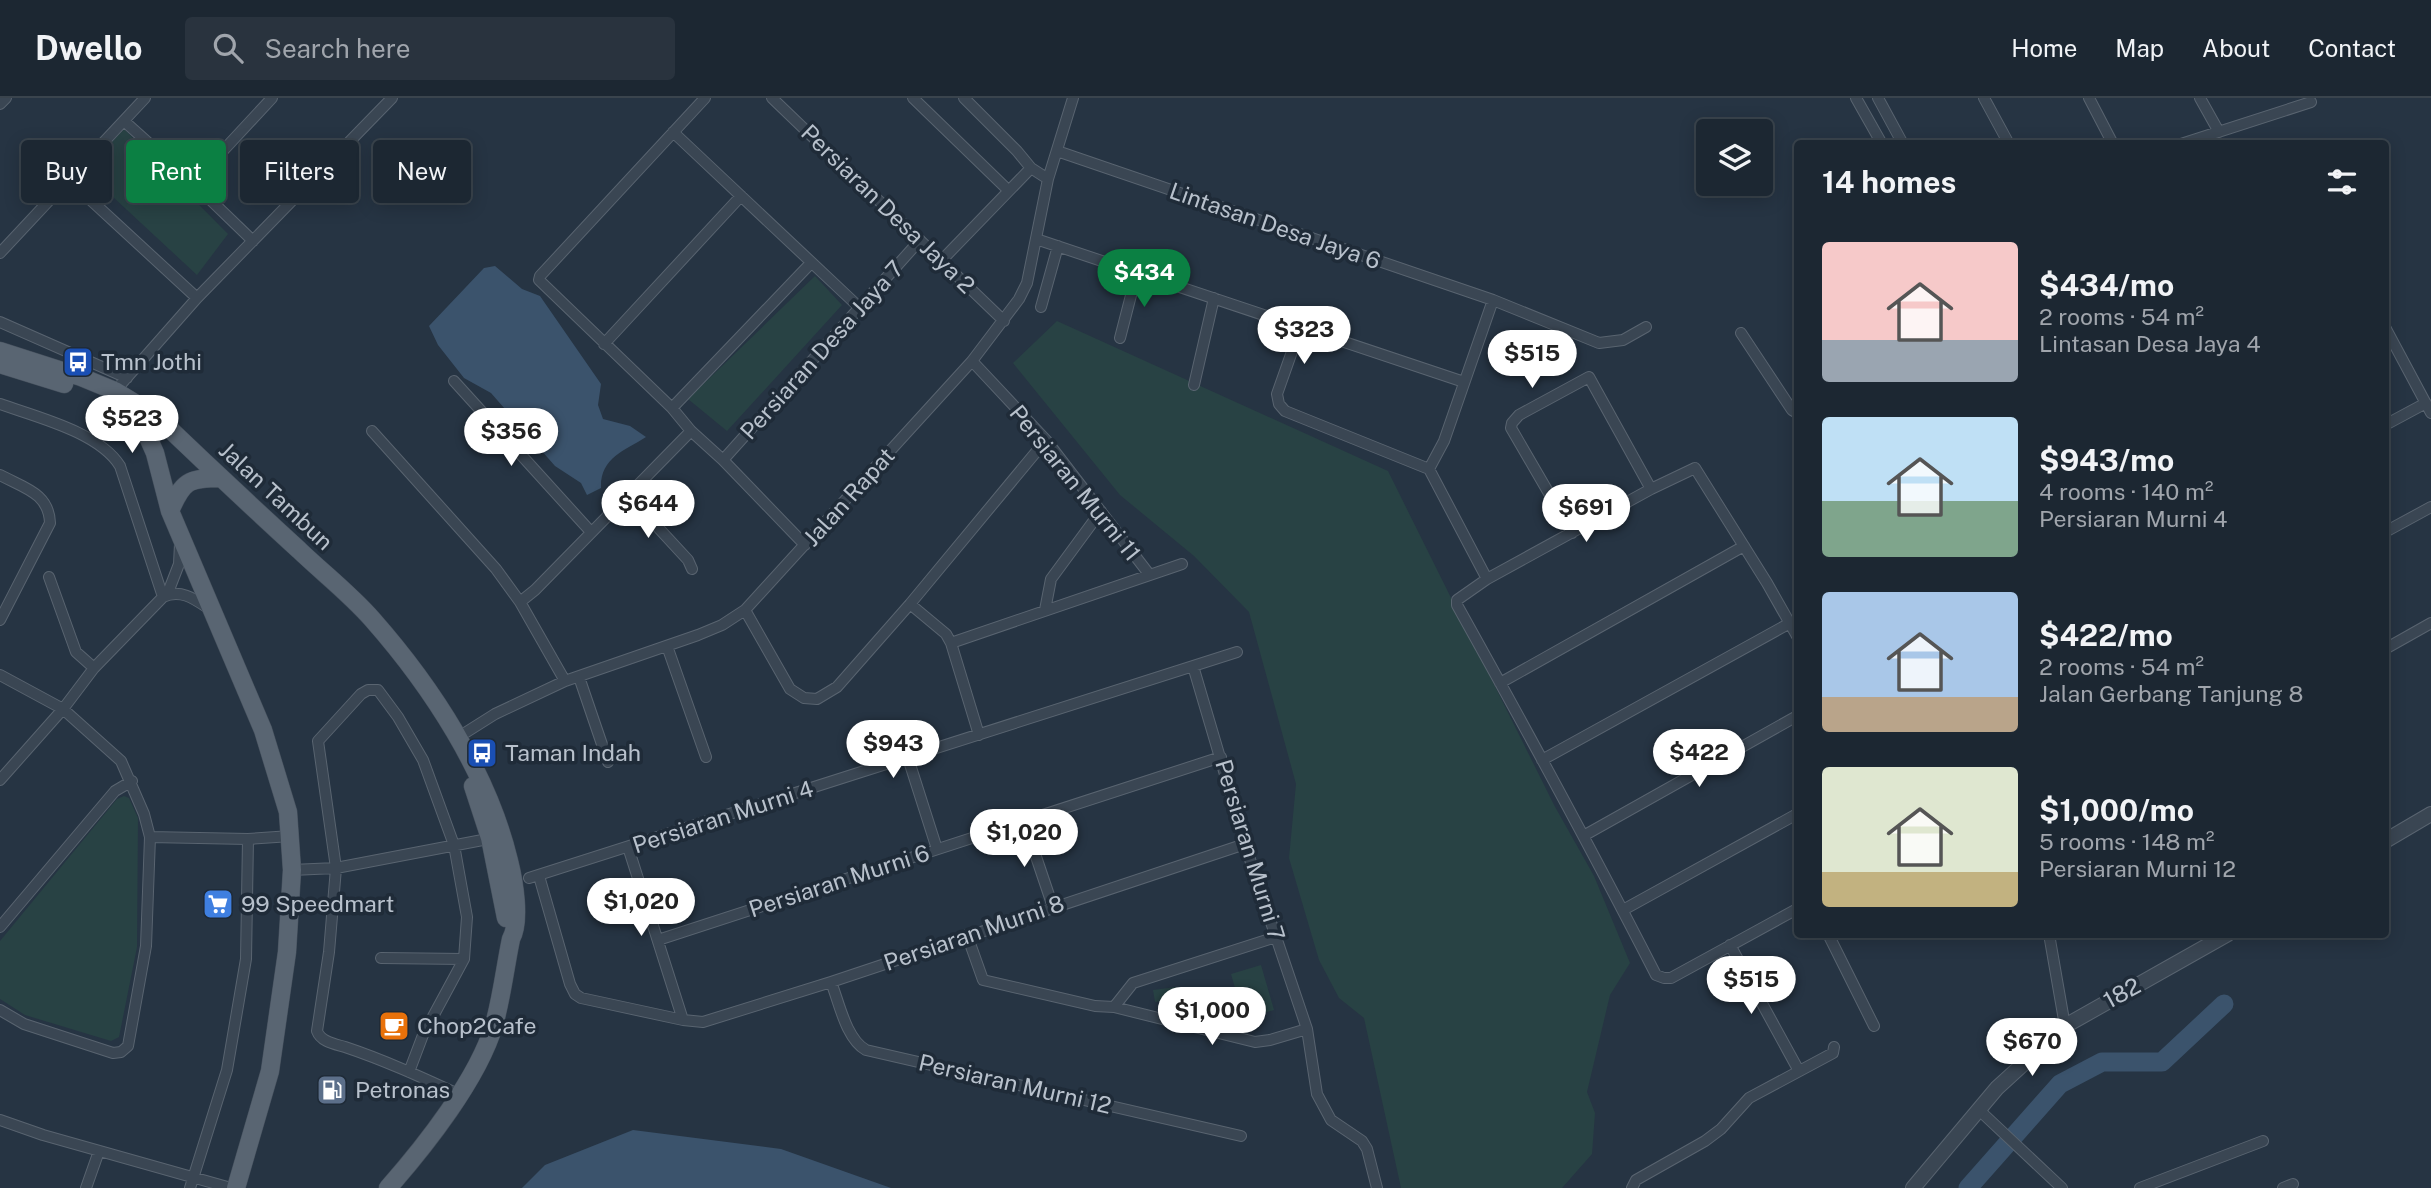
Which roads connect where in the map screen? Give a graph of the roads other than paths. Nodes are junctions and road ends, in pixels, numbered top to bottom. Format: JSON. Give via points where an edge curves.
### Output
{"nodes":[{"id":1,"x":6,"y":98,"type":"edge"},
{"id":2,"x":145,"y":98,"type":"edge"},
{"id":3,"x":272,"y":98,"type":"edge"},
{"id":4,"x":392,"y":98,"type":"edge"},
{"id":5,"x":705,"y":98,"type":"edge"},
{"id":6,"x":772,"y":98,"type":"edge"},
{"id":7,"x":913,"y":98,"type":"edge"},
{"id":8,"x":964,"y":98,"type":"edge"},
{"id":9,"x":1073,"y":98,"type":"edge"},
{"id":10,"x":1856,"y":98,"type":"edge"},
{"id":11,"x":1878,"y":98,"type":"edge"},
{"id":12,"x":1984,"y":98,"type":"edge"},
{"id":13,"x":2090,"y":98,"type":"edge"},
{"id":14,"x":2200,"y":98,"type":"edge"},
{"id":15,"x":2311,"y":102,"type":"dead end"},
{"id":16,"x":0,"y":104,"type":"edge"},
{"id":17,"x":124,"y":121,"type":"junction"},
{"id":18,"x":673,"y":132,"type":"junction"},
{"id":19,"x":2219,"y":132,"type":"junction"},
{"id":20,"x":106,"y":140,"type":"edge"},
{"id":21,"x":145,"y":140,"type":"edge"},
{"id":22,"x":1880,"y":140,"type":"edge"},
{"id":23,"x":1901,"y":140,"type":"edge"},
{"id":24,"x":2008,"y":140,"type":"edge"},
{"id":25,"x":2111,"y":140,"type":"edge"},
{"id":26,"x":2194,"y":140,"type":"edge"},
{"id":27,"x":226,"y":147,"type":"edge"},
{"id":28,"x":1056,"y":151,"type":"junction"},
{"id":29,"x":1031,"y":168,"type":"junction"},
{"id":30,"x":1048,"y":179,"type":"junction"},
{"id":31,"x":1008,"y":190,"type":"junction"},
{"id":32,"x":741,"y":196,"type":"junction"},
{"id":33,"x":47,"y":203,"type":"edge"},
{"id":34,"x":94,"y":203,"type":"edge"},
{"id":35,"x":214,"y":203,"type":"edge"},
{"id":36,"x":1036,"y":239,"type":"junction"},
{"id":37,"x":920,"y":240,"type":"junction"},
{"id":38,"x":253,"y":241,"type":"junction"},
{"id":39,"x":1058,"y":246,"type":"junction"},
{"id":40,"x":0,"y":253,"type":"edge"},
{"id":41,"x":942,"y":260,"type":"junction"},
{"id":42,"x":811,"y":262,"type":"junction"},
{"id":43,"x":1137,"y":272,"type":"junction"},
{"id":44,"x":197,"y":298,"type":"junction"},
{"id":45,"x":1214,"y":298,"type":"junction"},
{"id":46,"x":1493,"y":300,"type":"junction"},
{"id":47,"x":1041,"y":307,"type":"dead end"},
{"id":48,"x":860,"y":308,"type":"junction"},
{"id":49,"x":1004,"y":321,"type":"junction"},
{"id":50,"x":0,"y":322,"type":"edge"},
{"id":51,"x":1301,"y":326,"type":"junction"},
{"id":52,"x":1646,"y":327,"type":"dead end"},
{"id":53,"x":1741,"y":333,"type":"dead end"},
{"id":54,"x":2389,"y":335,"type":"edge"},
{"id":55,"x":1120,"y":338,"type":"dead end"},
{"id":56,"x":604,"y":344,"type":"junction"},
{"id":57,"x":1,"y":359,"type":"edge"},
{"id":58,"x":972,"y":361,"type":"junction"},
{"id":59,"x":454,"y":382,"type":"dead end"},
{"id":60,"x":1464,"y":382,"type":"junction"},
{"id":61,"x":121,"y":384,"type":"junction"},
{"id":62,"x":1194,"y":385,"type":"dead end"},
{"id":63,"x":0,"y":404,"type":"edge"},
{"id":64,"x":672,"y":408,"type":"junction"},
{"id":65,"x":2428,"y":408,"type":"edge"},
{"id":66,"x":1794,"y":411,"type":"edge"},
{"id":67,"x":2389,"y":423,"type":"edge"},
{"id":68,"x":691,"y":430,"type":"junction"},
{"id":69,"x":372,"y":431,"type":"dead end"},
{"id":70,"x":1046,"y":440,"type":"junction"},
{"id":71,"x":723,"y":460,"type":"junction"},
{"id":72,"x":1429,"y":469,"type":"junction"},
{"id":73,"x":0,"y":475,"type":"edge"},
{"id":74,"x":221,"y":478,"type":"junction"},
{"id":75,"x":1651,"y":489,"type":"junction"},
{"id":76,"x":628,"y":495,"type":"junction"},
{"id":77,"x":2431,"y":507,"type":"edge"},
{"id":78,"x":170,"y":510,"type":"junction"},
{"id":79,"x":1101,"y":511,"type":"junction"},
{"id":80,"x":2389,"y":530,"type":"edge"},
{"id":81,"x":181,"y":533,"type":"junction"},
{"id":82,"x":591,"y":533,"type":"junction"},
{"id":83,"x":1572,"y":533,"type":"junction"},
{"id":84,"x":805,"y":545,"type":"junction"},
{"id":85,"x":1744,"y":546,"type":"junction"},
{"id":86,"x":1182,"y":564,"type":"dead end"},
{"id":87,"x":692,"y":569,"type":"dead end"},
{"id":88,"x":1149,"y":574,"type":"junction"},
{"id":89,"x":49,"y":577,"type":"dead end"},
{"id":90,"x":1487,"y":579,"type":"junction"},
{"id":91,"x":165,"y":596,"type":"junction"},
{"id":92,"x":520,"y":602,"type":"junction"},
{"id":93,"x":910,"y":604,"type":"junction"},
{"id":94,"x":745,"y":610,"type":"junction"},
{"id":95,"x":1045,"y":610,"type":"junction"},
{"id":96,"x":213,"y":612,"type":"junction"},
{"id":97,"x":0,"y":620,"type":"edge"},
{"id":98,"x":1790,"y":623,"type":"junction"},
{"id":99,"x":2431,"y":623,"type":"edge"},
{"id":100,"x":1794,"y":630,"type":"edge"},
{"id":101,"x":951,"y":643,"type":"junction"},
{"id":102,"x":667,"y":646,"type":"junction"},
{"id":103,"x":2389,"y":647,"type":"edge"},
{"id":104,"x":1237,"y":652,"type":"dead end"},
{"id":105,"x":1193,"y":666,"type":"junction"},
{"id":106,"x":94,"y":668,"type":"junction"},
{"id":107,"x":0,"y":675,"type":"edge"},
{"id":108,"x":579,"y":677,"type":"junction"},
{"id":109,"x":565,"y":681,"type":"junction"},
{"id":110,"x":1500,"y":683,"type":"junction"},
{"id":111,"x":63,"y":709,"type":"junction"},
{"id":112,"x":1794,"y":718,"type":"edge"},
{"id":113,"x":979,"y":735,"type":"junction"},
{"id":114,"x":460,"y":743,"type":"junction"},
{"id":115,"x":706,"y":757,"type":"dead end"},
{"id":116,"x":1221,"y":757,"type":"junction"},
{"id":117,"x":908,"y":758,"type":"junction"},
{"id":118,"x":1542,"y":760,"type":"junction"},
{"id":119,"x":608,"y":762,"type":"dead end"},
{"id":120,"x":0,"y":779,"type":"edge"},
{"id":121,"x":132,"y":781,"type":"junction"},
{"id":122,"x":2431,"y":814,"type":"edge"},
{"id":123,"x":1794,"y":816,"type":"edge"},
{"id":124,"x":1024,"y":821,"type":"junction"},
{"id":125,"x":1585,"y":835,"type":"junction"},
{"id":126,"x":291,"y":836,"type":"junction"},
{"id":127,"x":150,"y":837,"type":"junction"},
{"id":128,"x":248,"y":839,"type":"junction"},
{"id":129,"x":2389,"y":839,"type":"edge"},
{"id":130,"x":499,"y":840,"type":"junction"},
{"id":131,"x":1245,"y":844,"type":"junction"},
{"id":132,"x":454,"y":845,"type":"junction"},
{"id":133,"x":628,"y":847,"type":"junction"},
{"id":134,"x":937,"y":849,"type":"junction"},
{"id":135,"x":336,"y":868,"type":"junction"},
{"id":136,"x":292,"y":870,"type":"junction"},
{"id":137,"x":534,"y":877,"type":"junction"},
{"id":138,"x":1053,"y":907,"type":"junction"},
{"id":139,"x":1623,"y":910,"type":"junction"},
{"id":140,"x":1794,"y":910,"type":"edge"},
{"id":141,"x":0,"y":928,"type":"edge"},
{"id":142,"x":513,"y":933,"type":"junction"},
{"id":143,"x":967,"y":935,"type":"junction"},
{"id":144,"x":1276,"y":937,"type":"junction"},
{"id":145,"x":1830,"y":938,"type":"edge"},
{"id":146,"x":2050,"y":938,"type":"edge"},
{"id":147,"x":2221,"y":938,"type":"edge"},
{"id":148,"x":658,"y":940,"type":"junction"},
{"id":149,"x":1730,"y":945,"type":"junction"},
{"id":150,"x":381,"y":958,"type":"dead end"},
{"id":151,"x":464,"y":959,"type":"junction"},
{"id":152,"x":831,"y":982,"type":"junction"},
{"id":153,"x":1114,"y":1007,"type":"junction"},
{"id":154,"x":0,"y":1010,"type":"edge"},
{"id":155,"x":683,"y":1020,"type":"junction"},
{"id":156,"x":1874,"y":1026,"type":"dead end"},
{"id":157,"x":2065,"y":1026,"type":"junction"},
{"id":158,"x":1307,"y":1029,"type":"junction"},
{"id":159,"x":1834,"y":1046,"type":"dead end"},
{"id":160,"x":1799,"y":1071,"type":"junction"},
{"id":161,"x":409,"y":1072,"type":"junction"},
{"id":162,"x":458,"y":1094,"type":"junction"},
{"id":163,"x":1978,"y":1109,"type":"junction"},
{"id":164,"x":0,"y":1121,"type":"edge"},
{"id":165,"x":1241,"y":1136,"type":"dead end"},
{"id":166,"x":2263,"y":1141,"type":"dead end"},
{"id":167,"x":99,"y":1151,"type":"junction"},
{"id":168,"x":192,"y":1183,"type":"edge"},
{"id":169,"x":86,"y":1188,"type":"edge"},
{"id":170,"x":233,"y":1188,"type":"edge"},
{"id":171,"x":388,"y":1188,"type":"edge"},
{"id":172,"x":1377,"y":1188,"type":"edge"},
{"id":173,"x":1632,"y":1188,"type":"edge"},
{"id":174,"x":1913,"y":1188,"type":"edge"},
{"id":175,"x":2062,"y":1188,"type":"edge"},
{"id":176,"x":2140,"y":1188,"type":"edge"}],
"edges":[{"from":1,"to":16,"type":"street"},
{"from":2,"to":17,"type":"street"},
{"from":3,"to":27,"type":"street"},
{"from":4,"to":38,"type":"street"},
{"from":5,"to":18,"type":"street"},
{"from":6,"to":37,"type":"street","name":"Persiaran Desa Jaya 2"},
{"from":7,"to":31,"type":"street"},
{"from":8,"to":29,"type":"street"},
{"from":9,"to":28,"type":"street","name":"Jalan Rapat"},
{"from":10,"to":22,"type":"street"},
{"from":11,"to":23,"type":"street"},
{"from":12,"to":24,"type":"street"},
{"from":13,"to":25,"type":"street"},
{"from":14,"to":19,"type":"street"},
{"from":15,"to":19,"type":"street"},
{"from":17,"to":20,"type":"street"},
{"from":17,"to":21,"type":"street"},
{"from":18,"to":32,"type":"street"},
{"from":18,"to":56,"type":"street","via":[[540,276],[540,283]]},
{"from":19,"to":26,"type":"street"},
{"from":28,"to":30,"type":"street","name":"Jalan Rapat"},
{"from":28,"to":46,"type":"street","name":"Lintasan Desa Jaya 6"},
{"from":29,"to":30,"type":"street"},
{"from":29,"to":31,"type":"street"},
{"from":30,"to":36,"type":"street","name":"Jalan Rapat"},
{"from":31,"to":41,"type":"street"},
{"from":32,"to":42,"type":"street"},
{"from":32,"to":56,"type":"street"},
{"from":33,"to":40,"type":"street"},
{"from":34,"to":44,"type":"street"},
{"from":35,"to":38,"type":"street"},
{"from":36,"to":39,"type":"street"},
{"from":36,"to":49,"type":"street","name":"Jalan Rapat","via":[[1027,283]]},
{"from":37,"to":41,"type":"street","name":"Persiaran Desa Jaya 2"},
{"from":37,"to":48,"type":"street","name":"Persiaran Desa Jaya 7"},
{"from":38,"to":44,"type":"street"},
{"from":39,"to":43,"type":"street"},
{"from":39,"to":47,"type":"street"},
{"from":41,"to":49,"type":"street","name":"Persiaran Desa Jaya 2"},
{"from":42,"to":48,"type":"street"},
{"from":42,"to":64,"type":"street"},
{"from":43,"to":45,"type":"street"},
{"from":43,"to":55,"type":"street"},
{"from":44,"to":61,"type":"street"},
{"from":45,"to":51,"type":"street"},
{"from":45,"to":62,"type":"street"},
{"from":46,"to":52,"type":"street","name":"Lintasan Desa Jaya 6","via":[[1599,342],[1623,340]]},
{"from":46,"to":60,"type":"street"},
{"from":48,"to":71,"type":"street","name":"Persiaran Desa Jaya 7"},
{"from":49,"to":58,"type":"street","name":"Jalan Rapat"},
{"from":50,"to":61,"type":"street"},
{"from":51,"to":60,"type":"street"},
{"from":51,"to":72,"type":"street","via":[[1277,394],[1285,411]]},
{"from":53,"to":66,"type":"street"},
{"from":54,"to":65,"type":"street"},
{"from":56,"to":64,"type":"street"},
{"from":57,"to":61,"type":"main road","name":"Jalan Tambun"},
{"from":57,"to":78,"type":"main road","name":"Jalan Tambun","via":[[91,392],[136,420],[155,453]]},
{"from":58,"to":70,"type":"street","name":"Persiaran Murni 11"},
{"from":58,"to":84,"type":"street","name":"Jalan Rapat"},
{"from":59,"to":82,"type":"street"},
{"from":60,"to":72,"type":"street"},
{"from":61,"to":74,"type":"main road","name":"Jalan Tambun"},
{"from":63,"to":91,"type":"street","via":[[93,440],[114,456]]},
{"from":64,"to":68,"type":"street"},
{"from":65,"to":67,"type":"street"},
{"from":68,"to":71,"type":"street"},
{"from":68,"to":76,"type":"street"},
{"from":69,"to":92,"type":"street"},
{"from":70,"to":79,"type":"street","name":"Persiaran Murni 11"},
{"from":70,"to":93,"type":"street"},
{"from":71,"to":84,"type":"street"},
{"from":72,"to":90,"type":"street"},
{"from":73,"to":97,"type":"street","via":[[41,497],[50,511],[50,523]]},
{"from":74,"to":78,"type":"main road","via":[[187,481]]},
{"from":74,"to":114,"type":"main road","name":"Jalan Tambun","via":[[371,618],[414,671]]},
{"from":75,"to":83,"type":"street"},
{"from":75,"to":83,"type":"street","via":[[1589,377],[1520,415],[1511,428]]},
{"from":75,"to":85,"type":"street","via":[[1692,468],[1697,470]]},
{"from":76,"to":82,"type":"street"},
{"from":76,"to":87,"type":"street"},
{"from":77,"to":80,"type":"street"},
{"from":78,"to":81,"type":"main road","name":"Jalan Tambun"},
{"from":79,"to":88,"type":"street","name":"Persiaran Murni 11"},
{"from":79,"to":95,"type":"street","via":[[1051,579]]},
{"from":81,"to":91,"type":"street","via":[[179,564]]},
{"from":81,"to":96,"type":"main road","name":"Jalan Tambun"},
{"from":82,"to":92,"type":"street"},
{"from":83,"to":90,"type":"street"},
{"from":84,"to":94,"type":"street","name":"Jalan Rapat"},
{"from":85,"to":98,"type":"street"},
{"from":85,"to":110,"type":"street"},
{"from":86,"to":88,"type":"street"},
{"from":88,"to":95,"type":"street"},
{"from":89,"to":106,"type":"street","via":[[76,652]]},
{"from":90,"to":110,"type":"street","via":[[1458,598],[1457,605]]},
{"from":91,"to":96,"type":"street","via":[[186,595]]},
{"from":91,"to":106,"type":"street"},
{"from":92,"to":109,"type":"street"},
{"from":93,"to":94,"type":"street","via":[[837,687],[817,699],[804,698],[790,689]]},
{"from":93,"to":101,"type":"street"},
{"from":94,"to":102,"type":"street","name":"Jalan Rapat","via":[[722,625]]},
{"from":95,"to":101,"type":"street"},
{"from":96,"to":126,"type":"main road","name":"Jalan Tambun","via":[[263,730]]},
{"from":98,"to":100,"type":"street"},
{"from":98,"to":118,"type":"street"},
{"from":99,"to":103,"type":"street"},
{"from":101,"to":113,"type":"street"},
{"from":102,"to":108,"type":"street","name":"Jalan Rapat"},
{"from":102,"to":115,"type":"street"},
{"from":104,"to":105,"type":"street","name":"Persiaran Murni 4"},
{"from":105,"to":113,"type":"street","name":"Persiaran Murni 4"},
{"from":105,"to":116,"type":"street","name":"Persiaran Murni 7"},
{"from":106,"to":111,"type":"street"},
{"from":107,"to":111,"type":"street"},
{"from":108,"to":109,"type":"street","name":"Jalan Rapat"},
{"from":108,"to":119,"type":"street"},
{"from":109,"to":114,"type":"street","name":"Jalan Rapat","via":[[495,714]]},
{"from":110,"to":118,"type":"street"},
{"from":111,"to":120,"type":"street"},
{"from":111,"to":121,"type":"street","via":[[121,761]]},
{"from":112,"to":125,"type":"street"},
{"from":113,"to":117,"type":"street","name":"Persiaran Murni 4"},
{"from":114,"to":130,"type":"main road","name":"Jalan Tambun","via":[[485,787]]},
{"from":116,"to":124,"type":"street","name":"Persiaran Murni 6"},
{"from":116,"to":131,"type":"street","name":"Persiaran Murni 7"},
{"from":117,"to":133,"type":"street","name":"Persiaran Murni 4"},
{"from":117,"to":134,"type":"street"},
{"from":118,"to":125,"type":"street"},
{"from":121,"to":127,"type":"street"},
{"from":121,"to":141,"type":"street","via":[[115,791]]},
{"from":122,"to":129,"type":"street"},
{"from":123,"to":139,"type":"street"},
{"from":124,"to":134,"type":"street","name":"Persiaran Murni 6"},
{"from":124,"to":138,"type":"street"},
{"from":125,"to":139,"type":"street"},
{"from":126,"to":128,"type":"street"},
{"from":126,"to":136,"type":"main road","name":"Jalan Tambun"},
{"from":127,"to":128,"type":"street"},
{"from":127,"to":154,"type":"street","via":[[146,946],[128,1046],[113,1053],[24,1024]]},
{"from":128,"to":168,"type":"street","via":[[246,959],[227,1070]]},
{"from":130,"to":132,"type":"street"},
{"from":130,"to":137,"type":"main road","via":[[519,875]]},
{"from":130,"to":142,"type":"main road","name":"Jalan Tambun","via":[[515,894]]},
{"from":131,"to":138,"type":"street","name":"Persiaran Murni 8"},
{"from":131,"to":144,"type":"street","name":"Persiaran Murni 7"},
{"from":132,"to":135,"type":"street"},
{"from":132,"to":135,"type":"street","via":[[423,760],[378,690],[368,690],[320,737],[318,747]]},
{"from":132,"to":151,"type":"street","via":[[467,917]]},
{"from":133,"to":137,"type":"street","name":"Persiaran Murni 4"},
{"from":133,"to":148,"type":"street"},
{"from":134,"to":148,"type":"street","name":"Persiaran Murni 6"},
{"from":135,"to":136,"type":"street"},
{"from":135,"to":161,"type":"street","via":[[319,1037]]},
{"from":136,"to":170,"type":"main road","name":"Jalan Tambun","via":[[287,952],[270,1071]]},
{"from":137,"to":142,"type":"main road","via":[[521,888]]},
{"from":137,"to":155,"type":"street","via":[[575,994]]},
{"from":138,"to":143,"type":"street","name":"Persiaran Murni 8"},
{"from":139,"to":149,"type":"street","via":[[1656,975],[1664,978]]},
{"from":140,"to":149,"type":"street"},
{"from":142,"to":162,"type":"main road","name":"Jalan Tambun","via":[[493,1027]]},
{"from":143,"to":152,"type":"street","name":"Persiaran Murni 8"},
{"from":143,"to":153,"type":"street","via":[[983,980]]},
{"from":144,"to":153,"type":"street","via":[[1133,983]]},
{"from":144,"to":158,"type":"street","name":"Persiaran Murni 7"},
{"from":145,"to":156,"type":"street"},
{"from":146,"to":157,"type":"street"},
{"from":147,"to":157,"type":"street","name":"182"},
{"from":148,"to":155,"type":"street"},
{"from":149,"to":160,"type":"street"},
{"from":150,"to":151,"type":"street"},
{"from":151,"to":161,"type":"street","via":[[423,1035]]},
{"from":152,"to":155,"type":"street","name":"Persiaran Murni 8","via":[[703,1022]]},
{"from":152,"to":165,"type":"street","name":"Persiaran Murni 12","via":[[848,1025],[866,1050]]},
{"from":153,"to":158,"type":"street","via":[[1255,1042]]},
{"from":157,"to":163,"type":"street","name":"182"},
{"from":158,"to":172,"type":"street","name":"Persiaran Murni 7","via":[[1317,1094],[1326,1114],[1362,1141]]},
{"from":159,"to":160,"type":"street","via":[[1833,1053]]},
{"from":160,"to":173,"type":"street","via":[[1749,1098],[1721,1129],[1636,1180]]},
{"from":161,"to":162,"type":"street"},
{"from":162,"to":171,"type":"main road","name":"Jalan Tambun","via":[[430,1139]]},
{"from":163,"to":174,"type":"street","name":"182"},
{"from":163,"to":175,"type":"street"},
{"from":164,"to":167,"type":"street"},
{"from":166,"to":176,"type":"street"},
{"from":167,"to":168,"type":"street"},
{"from":167,"to":169,"type":"street"},
{"from":168,"to":170,"type":"street"}]}
